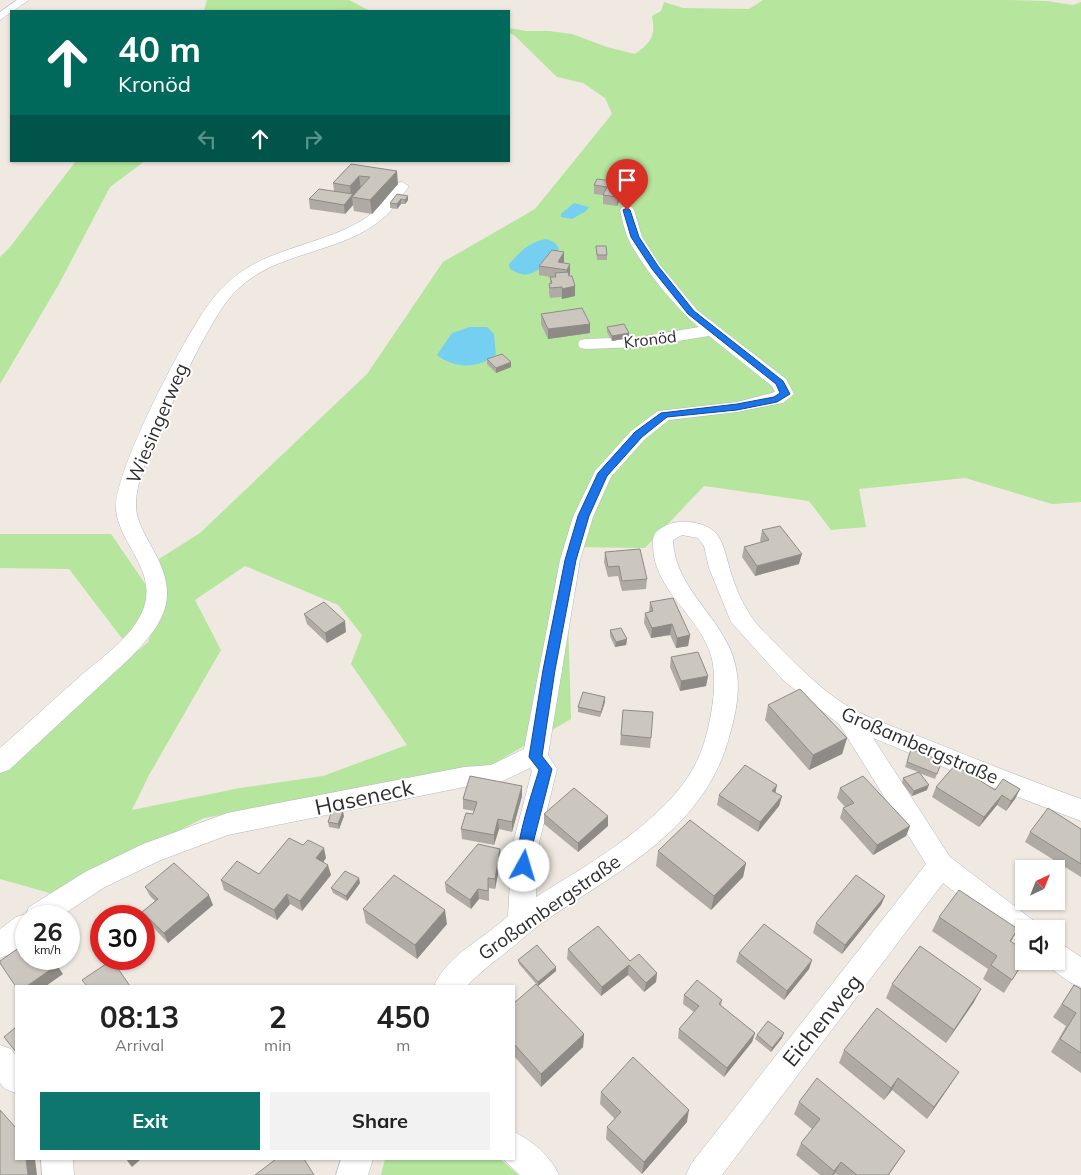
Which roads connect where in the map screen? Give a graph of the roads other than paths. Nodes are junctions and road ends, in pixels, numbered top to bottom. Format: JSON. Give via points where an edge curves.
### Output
{"nodes":[{"id":1,"x":24,"y":0,"type":"edge"},
{"id":2,"x":0,"y":17,"type":"edge"},
{"id":3,"x":402,"y":186,"type":"dead end"},
{"id":4,"x":627,"y":210,"type":"dead end"},
{"id":5,"x":713,"y":330,"type":"junction"},
{"id":6,"x":586,"y":344,"type":"dead end"},
{"id":7,"x":847,"y":717,"type":"junction"},
{"id":8,"x":535,"y":757,"type":"junction"},
{"id":9,"x":0,"y":763,"type":"edge"},
{"id":10,"x":1081,"y":810,"type":"edge"},
{"id":11,"x":941,"y":865,"type":"junction"},
{"id":12,"x":56,"y":905,"type":"edge"},
{"id":13,"x":521,"y":922,"type":"junction"},
{"id":14,"x":1015,"y":923,"type":"edge"},
{"id":15,"x":15,"y":934,"type":"edge"},
{"id":16,"x":0,"y":945,"type":"edge"},
{"id":17,"x":1065,"y":962,"type":"edge"},
{"id":18,"x":1081,"y":974,"type":"edge"},
{"id":19,"x":449,"y":985,"type":"edge"},
{"id":20,"x":0,"y":1060,"type":"edge"},
{"id":21,"x":15,"y":1077,"type":"edge"},
{"id":22,"x":515,"y":1149,"type":"edge"},
{"id":23,"x":57,"y":1160,"type":"edge"},
{"id":24,"x":357,"y":1160,"type":"edge"},
{"id":25,"x":58,"y":1175,"type":"edge"},
{"id":26,"x":352,"y":1175,"type":"edge"},
{"id":27,"x":544,"y":1175,"type":"edge"},
{"id":28,"x":702,"y":1175,"type":"edge"}],
"edges":[{"from":1,"to":2,"type":"street"},
{"from":3,"to":9,"type":"street","name":"Wiesingerweg","via":[[370,222],[250,272],[231,285],[219,300],[178,368],[127,493],[126,511],[154,569],[158,588],[154,608],[136,637]]},
{"from":4,"to":5,"type":"street","name":"Kronöd","via":[[635,237],[654,267],[691,312]]},
{"from":5,"to":6,"type":"street","name":"Kronöd","via":[[641,342]]},
{"from":5,"to":8,"type":"street","name":"Kronöd","via":[[780,383],[786,394],[777,399],[737,407],[664,415],[638,435],[602,475],[583,516],[570,560]]},
{"from":7,"to":10,"type":"street","name":"Großambergstraße"},
{"from":7,"to":11,"type":"street"},
{"from":7,"to":13,"type":"street","name":"Großambergstraße","via":[[792,675],[749,629],[739,616],[719,568],[714,545],[705,533],[679,528],[663,537],[663,559],[686,599],[710,630],[725,668],[726,693],[714,746],[701,777],[645,837],[610,865]]},
{"from":8,"to":12,"type":"street","name":"Haseneck","via":[[494,775],[464,776],[226,824],[152,852],[94,880]]},
{"from":8,"to":13,"type":"street","via":[[546,769],[525,847]]},
{"from":11,"to":14,"type":"street"},
{"from":11,"to":28,"type":"street","name":"Eichenweg"},
{"from":13,"to":19,"type":"street","name":"Großambergstraße"},
{"from":15,"to":16,"type":"street"},
{"from":17,"to":18,"type":"street"},
{"from":20,"to":21,"type":"street"},
{"from":22,"to":27,"type":"street"},
{"from":23,"to":25,"type":"street"},
{"from":24,"to":26,"type":"street"}]}
